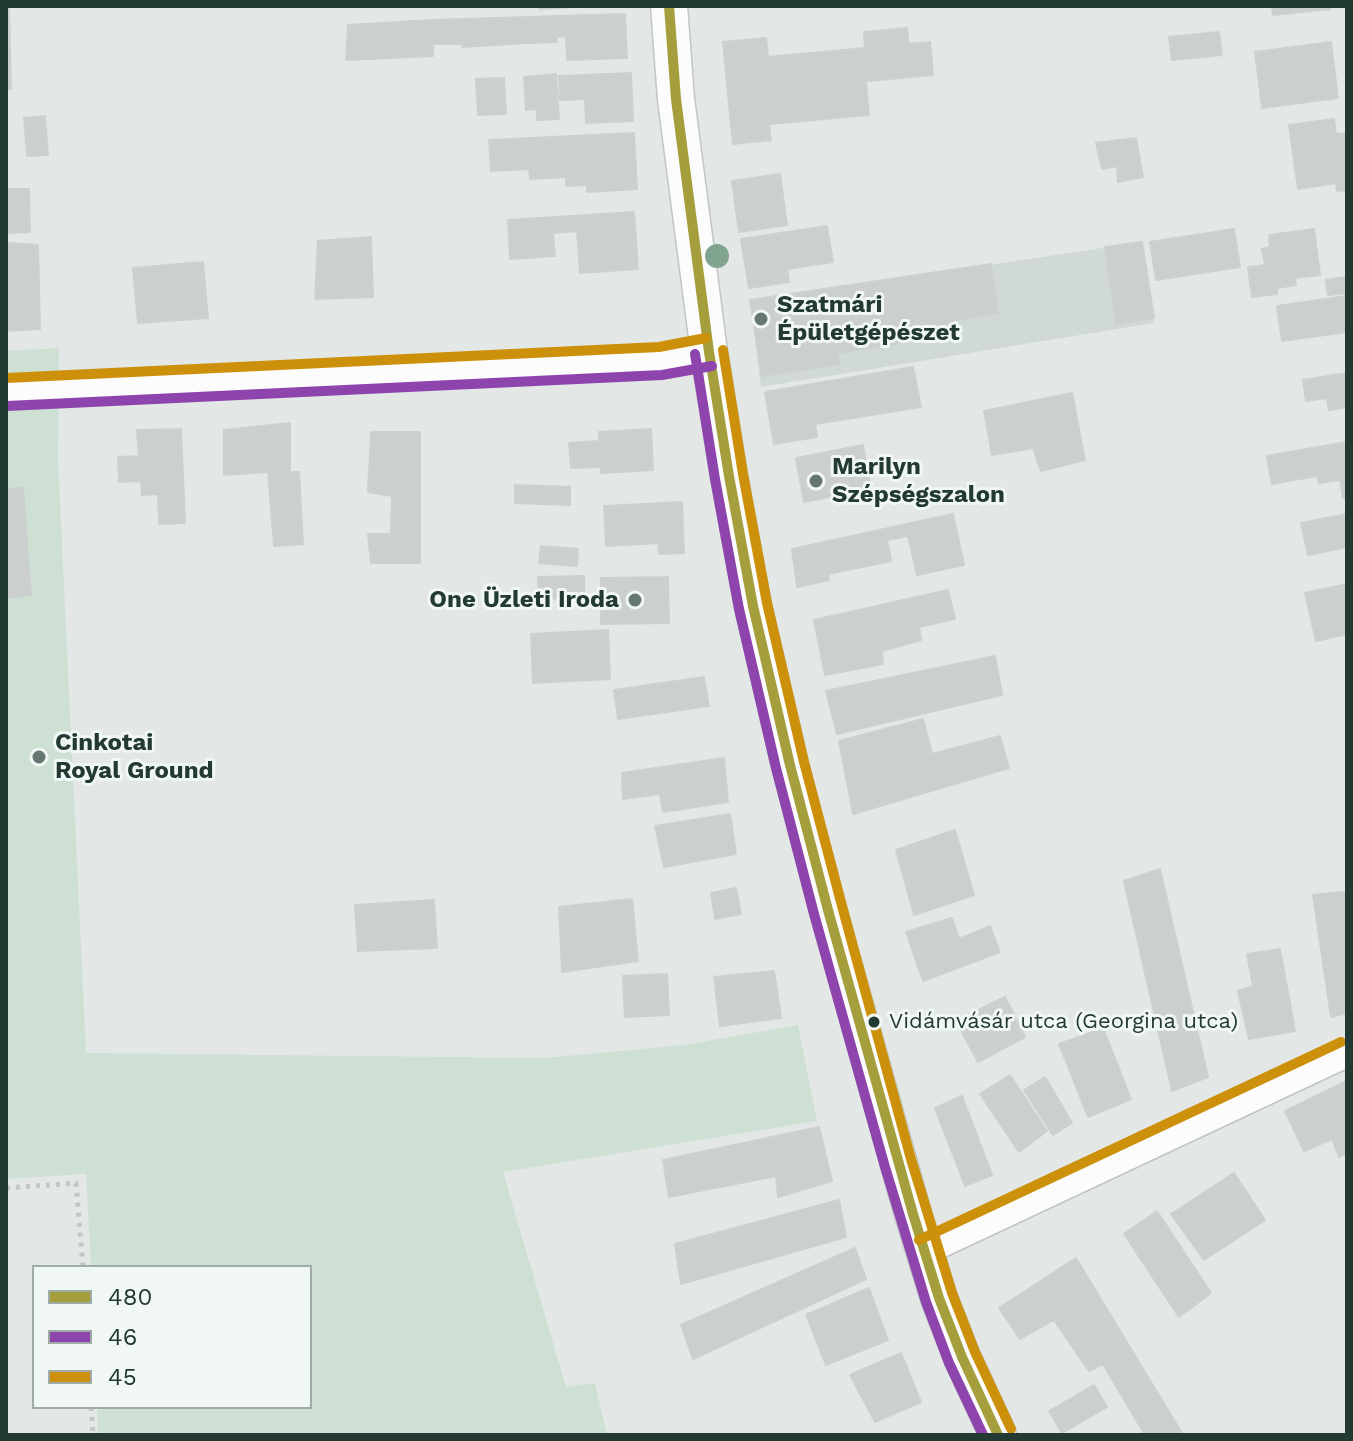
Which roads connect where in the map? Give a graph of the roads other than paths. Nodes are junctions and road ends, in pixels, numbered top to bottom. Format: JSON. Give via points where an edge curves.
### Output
{"nodes":[{"id":1,"x":669,"y":6,"type":"edge"},
{"id":2,"x":709,"y":352,"type":"junction"},
{"id":3,"x":6,"y":392,"type":"edge"},
{"id":4,"x":1347,"y":1055,"type":"edge"},
{"id":5,"x":925,"y":1253,"type":"junction"},
{"id":6,"x":998,"y":1435,"type":"edge"}],
"edges":[{"from":1,"to":2,"type":"main road"},
{"from":2,"to":3,"type":"street","via":[[661,361]]},
{"from":2,"to":5,"type":"main road","via":[[753,606],[790,765]]},
{"from":4,"to":5,"type":"street"},
{"from":5,"to":6,"type":"main road","via":[[962,1357]]}]}
